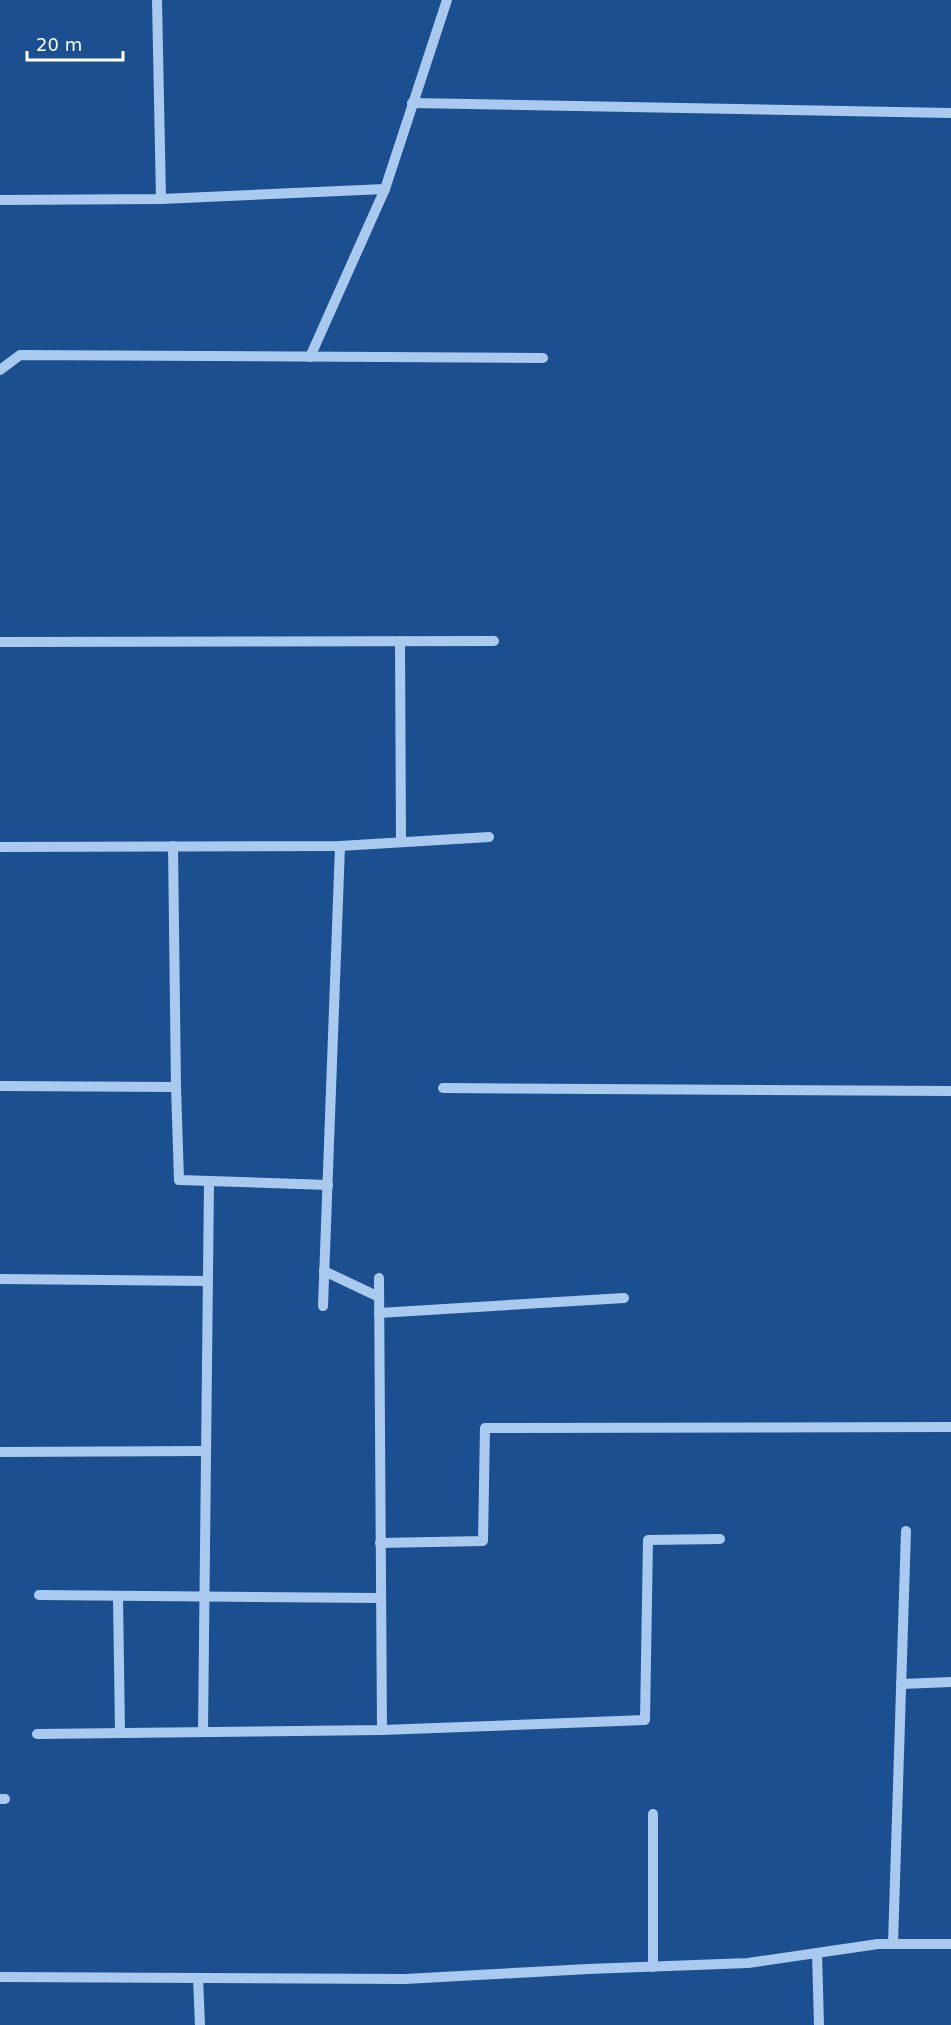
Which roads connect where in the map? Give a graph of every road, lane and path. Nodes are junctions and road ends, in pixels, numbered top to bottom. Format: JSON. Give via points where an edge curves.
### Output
{"nodes":[{"id":1,"x":157,"y":0,"type":"edge"},
{"id":2,"x":447,"y":0,"type":"edge"},
{"id":3,"x":412,"y":103,"type":"junction"},
{"id":4,"x":951,"y":113,"type":"edge"},
{"id":5,"x":385,"y":189,"type":"junction"},
{"id":6,"x":161,"y":199,"type":"junction"},
{"id":7,"x":0,"y":200,"type":"edge"},
{"id":8,"x":310,"y":357,"type":"junction"},
{"id":9,"x":543,"y":358,"type":"dead end"},
{"id":10,"x":0,"y":370,"type":"edge"},
{"id":11,"x":400,"y":641,"type":"junction"},
{"id":12,"x":494,"y":641,"type":"dead end"},
{"id":13,"x":0,"y":642,"type":"edge"},
{"id":14,"x":489,"y":837,"type":"dead end"},
{"id":15,"x":401,"y":842,"type":"junction"},
{"id":16,"x":173,"y":846,"type":"junction"},
{"id":17,"x":340,"y":846,"type":"junction"},
{"id":18,"x":0,"y":847,"type":"edge"},
{"id":19,"x":0,"y":1086,"type":"edge"},
{"id":20,"x":176,"y":1087,"type":"junction"},
{"id":21,"x":443,"y":1088,"type":"dead end"},
{"id":22,"x":951,"y":1091,"type":"edge"},
{"id":23,"x":208,"y":1182,"type":"junction"},
{"id":24,"x":328,"y":1185,"type":"junction"},
{"id":25,"x":324,"y":1271,"type":"junction"},
{"id":26,"x":379,"y":1278,"type":"dead end"},
{"id":27,"x":0,"y":1279,"type":"edge"},
{"id":28,"x":208,"y":1281,"type":"junction"},
{"id":29,"x":379,"y":1297,"type":"junction"},
{"id":30,"x":624,"y":1298,"type":"dead end"},
{"id":31,"x":323,"y":1306,"type":"dead end"},
{"id":32,"x":379,"y":1313,"type":"junction"},
{"id":33,"x":951,"y":1427,"type":"edge"},
{"id":34,"x":206,"y":1450,"type":"junction"},
{"id":35,"x":0,"y":1452,"type":"edge"},
{"id":36,"x":906,"y":1531,"type":"dead end"},
{"id":37,"x":720,"y":1539,"type":"dead end"},
{"id":38,"x":380,"y":1543,"type":"junction"},
{"id":39,"x":39,"y":1595,"type":"dead end"},
{"id":40,"x":118,"y":1596,"type":"junction"},
{"id":41,"x":205,"y":1596,"type":"junction"},
{"id":42,"x":381,"y":1598,"type":"junction"},
{"id":43,"x":951,"y":1682,"type":"edge"},
{"id":44,"x":901,"y":1684,"type":"junction"},
{"id":45,"x":382,"y":1730,"type":"junction"},
{"id":46,"x":203,"y":1732,"type":"junction"},
{"id":47,"x":120,"y":1733,"type":"junction"},
{"id":48,"x":37,"y":1734,"type":"dead end"},
{"id":49,"x":653,"y":1814,"type":"dead end"},
{"id":50,"x":893,"y":1944,"type":"junction"},
{"id":51,"x":951,"y":1944,"type":"edge"},
{"id":52,"x":817,"y":1953,"type":"junction"},
{"id":53,"x":653,"y":1967,"type":"junction"},
{"id":54,"x":0,"y":1977,"type":"edge"},
{"id":55,"x":198,"y":1978,"type":"junction"},
{"id":56,"x":200,"y":2025,"type":"edge"},
{"id":57,"x":819,"y":2025,"type":"edge"}],
"edges":[{"from":1,"to":6,"type":"street"},
{"from":2,"to":3,"type":"street"},
{"from":3,"to":4,"type":"street"},
{"from":3,"to":5,"type":"street"},
{"from":5,"to":6,"type":"street"},
{"from":5,"to":8,"type":"street"},
{"from":6,"to":7,"type":"street"},
{"from":8,"to":9,"type":"street"},
{"from":8,"to":10,"type":"street","via":[[20,355]]},
{"from":11,"to":12,"type":"street"},
{"from":11,"to":13,"type":"street"},
{"from":11,"to":15,"type":"street"},
{"from":14,"to":15,"type":"street"},
{"from":15,"to":17,"type":"street"},
{"from":16,"to":17,"type":"street"},
{"from":16,"to":18,"type":"street"},
{"from":16,"to":20,"type":"street"},
{"from":17,"to":24,"type":"street"},
{"from":19,"to":20,"type":"street"},
{"from":20,"to":23,"type":"street","via":[[179,1180]]},
{"from":21,"to":22,"type":"street"},
{"from":23,"to":24,"type":"street"},
{"from":23,"to":28,"type":"street"},
{"from":24,"to":25,"type":"street"},
{"from":25,"to":29,"type":"street"},
{"from":25,"to":31,"type":"street"},
{"from":26,"to":29,"type":"street"},
{"from":27,"to":28,"type":"street"},
{"from":28,"to":34,"type":"street"},
{"from":29,"to":32,"type":"street"},
{"from":30,"to":32,"type":"street"},
{"from":32,"to":38,"type":"street"},
{"from":33,"to":38,"type":"street","via":[[485,1428],[483,1541]]},
{"from":34,"to":35,"type":"street"},
{"from":34,"to":41,"type":"street"},
{"from":36,"to":44,"type":"street"},
{"from":37,"to":45,"type":"street","via":[[648,1540],[645,1720]]},
{"from":38,"to":42,"type":"street"},
{"from":39,"to":40,"type":"street"},
{"from":40,"to":41,"type":"street"},
{"from":40,"to":47,"type":"street"},
{"from":41,"to":42,"type":"street"},
{"from":41,"to":46,"type":"street"},
{"from":42,"to":45,"type":"street"},
{"from":43,"to":44,"type":"street"},
{"from":44,"to":50,"type":"street"},
{"from":45,"to":46,"type":"street"},
{"from":46,"to":47,"type":"street"},
{"from":47,"to":48,"type":"street"},
{"from":49,"to":53,"type":"street"},
{"from":50,"to":51,"type":"street"},
{"from":50,"to":52,"type":"street"},
{"from":52,"to":53,"type":"street","via":[[748,1964]]},
{"from":52,"to":57,"type":"street"},
{"from":53,"to":55,"type":"street","via":[[405,1979]]},
{"from":54,"to":55,"type":"street"},
{"from":55,"to":56,"type":"street"}]}
